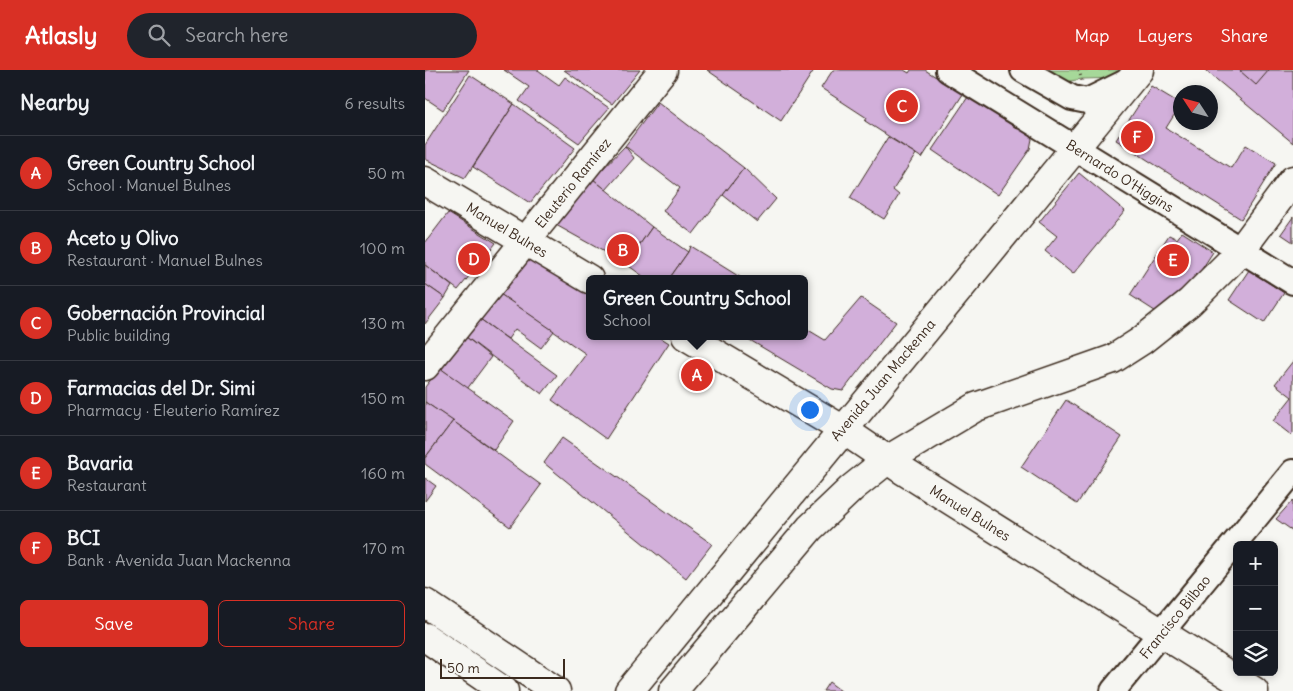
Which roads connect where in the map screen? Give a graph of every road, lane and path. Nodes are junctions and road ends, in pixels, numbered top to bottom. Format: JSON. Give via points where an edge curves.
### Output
{"nodes":[{"id":1,"x":663,"y":70,"type":"edge"},
{"id":2,"x":948,"y":70,"type":"edge"},
{"id":3,"x":1023,"y":70,"type":"edge"},
{"id":4,"x":1079,"y":70,"type":"edge"},
{"id":5,"x":1134,"y":75,"type":"edge"},
{"id":6,"x":1082,"y":79,"type":"dead end"},
{"id":7,"x":1075,"y":148,"type":"junction"},
{"id":8,"x":1293,"y":180,"type":"edge"},
{"id":9,"x":425,"y":181,"type":"edge"},
{"id":10,"x":526,"y":242,"type":"junction"},
{"id":11,"x":1241,"y":250,"type":"junction"},
{"id":12,"x":586,"y":277,"type":"edge"},
{"id":13,"x":1293,"y":282,"type":"edge"},
{"id":14,"x":692,"y":340,"type":"edge"},
{"id":15,"x":425,"y":366,"type":"edge"},
{"id":16,"x":842,"y":429,"type":"junction"},
{"id":17,"x":887,"y":460,"type":"junction"},
{"id":18,"x":1293,"y":472,"type":"edge"},
{"id":19,"x":425,"y":603,"type":"edge"},
{"id":20,"x":469,"y":633,"type":"junction"},
{"id":21,"x":1162,"y":633,"type":"junction"},
{"id":22,"x":425,"y":637,"type":"edge"},
{"id":23,"x":453,"y":657,"type":"junction"},
{"id":24,"x":503,"y":691,"type":"edge"},
{"id":25,"x":556,"y":691,"type":"edge"},
{"id":26,"x":629,"y":691,"type":"edge"},
{"id":27,"x":673,"y":691,"type":"edge"},
{"id":28,"x":1113,"y":691,"type":"edge"},
{"id":29,"x":1254,"y":691,"type":"edge"}],
"edges":[{"from":1,"to":10,"type":"main road","name":"Eleuterio Ramírez"},
{"from":2,"to":7,"type":"street","name":"Bernardo O'Higgins"},
{"from":3,"to":5,"type":"street","via":[[1072,98],[1087,102]]},
{"from":4,"to":6,"type":"path"},
{"from":5,"to":7,"type":"main road","name":"Avenida Juan Mackenna"},
{"from":7,"to":11,"type":"street","name":"Bernardo O'Higgins"},
{"from":7,"to":16,"type":"main road","name":"Avenida Juan Mackenna"},
{"from":8,"to":11,"type":"main road"},
{"from":9,"to":10,"type":"main road","name":"Manuel Bulnes"},
{"from":10,"to":12,"type":"main road","name":"Manuel Bulnes"},
{"from":10,"to":15,"type":"main road","name":"Eleuterio Ramírez"},
{"from":11,"to":13,"type":"street","name":"Bernardo O'Higgins"},
{"from":11,"to":17,"type":"main road","via":[[1175,314],[1113,359],[976,407]]},
{"from":14,"to":16,"type":"main road","name":"Manuel Bulnes"},
{"from":16,"to":17,"type":"main road","name":"Manuel Bulnes"},
{"from":16,"to":26,"type":"main road","name":"Avenida Juan Mackenna"},
{"from":17,"to":21,"type":"main road","name":"Manuel Bulnes"},
{"from":17,"to":27,"type":"main road","via":[[810,528]]},
{"from":18,"to":21,"type":"street","name":"Francisco Bilbao"},
{"from":19,"to":20,"type":"main road"},
{"from":20,"to":23,"type":"main road"},
{"from":20,"to":25,"type":"main road"},
{"from":21,"to":28,"type":"street","name":"Francisco Bilbao"},
{"from":21,"to":29,"type":"main road","name":"Manuel Bulnes"},
{"from":22,"to":23,"type":"main road"},
{"from":23,"to":24,"type":"main road"}]}
